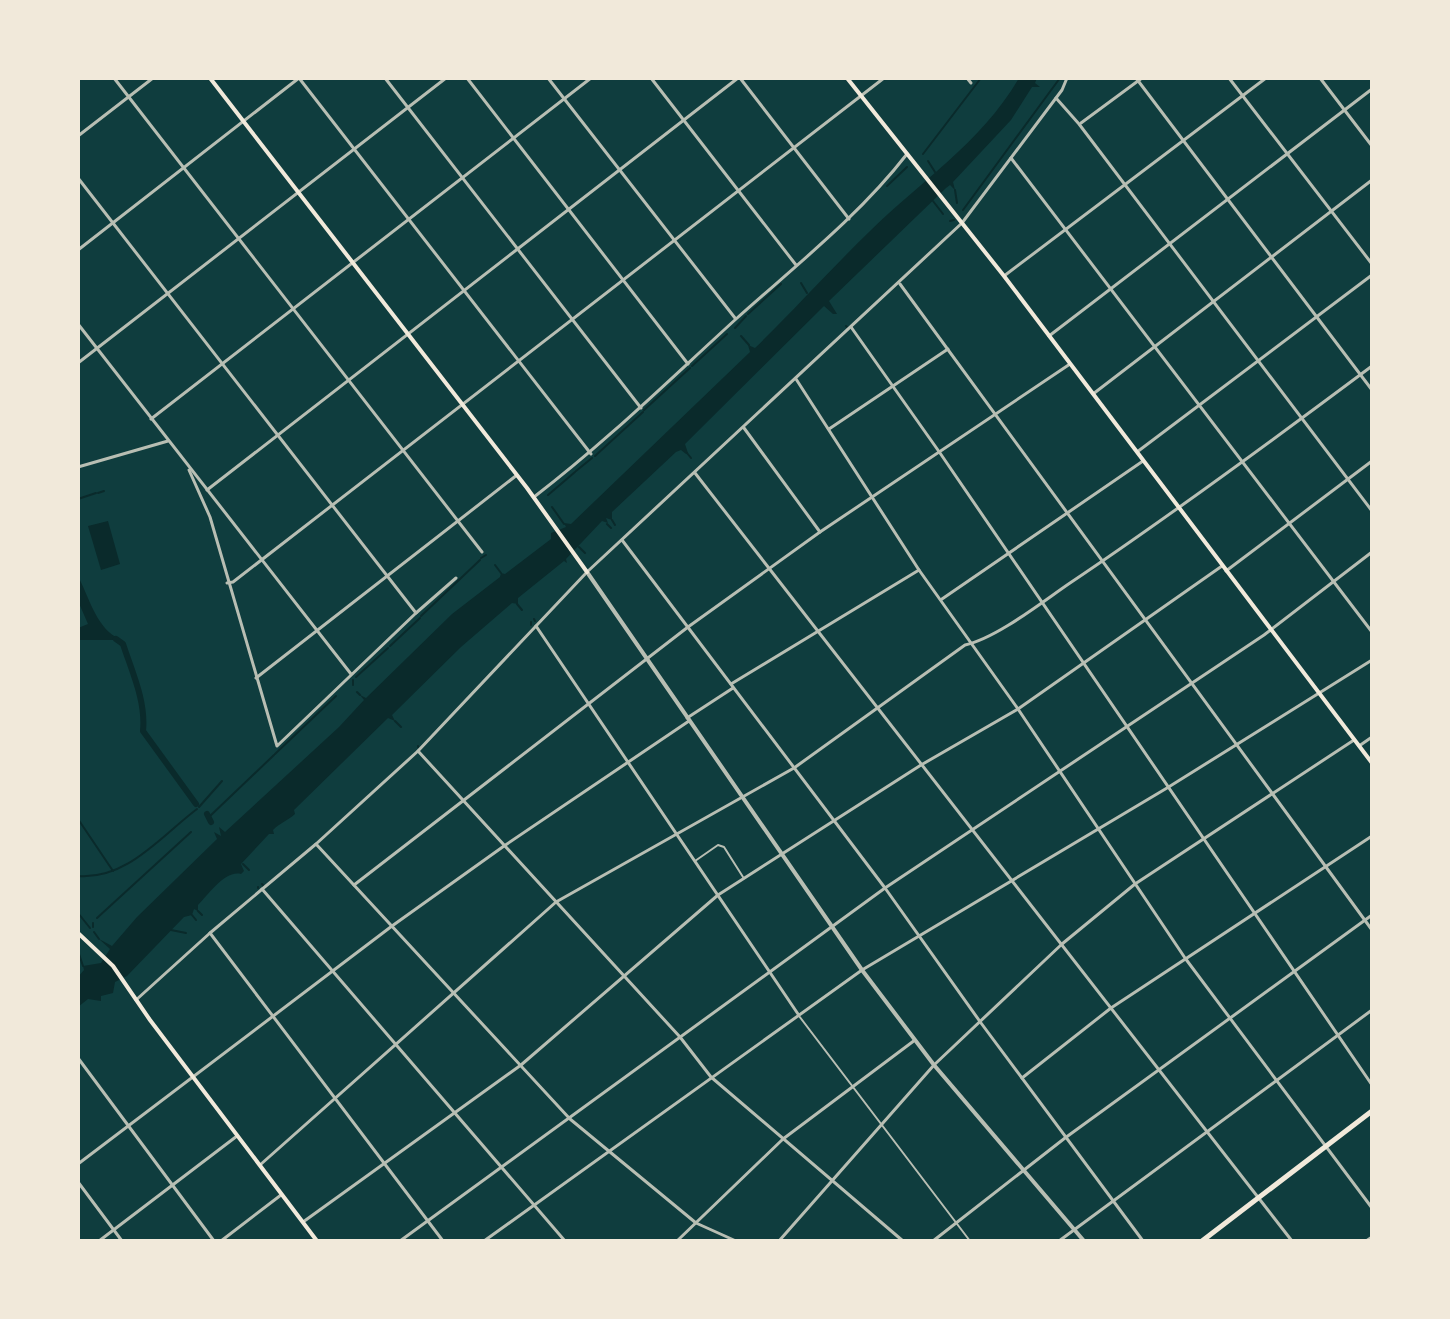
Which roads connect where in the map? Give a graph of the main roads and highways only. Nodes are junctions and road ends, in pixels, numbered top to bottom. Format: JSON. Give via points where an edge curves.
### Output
{"nodes":[{"id":1,"x":210,"y":78,"type":"edge"},
{"id":2,"x":847,"y":78,"type":"edge"},
{"id":3,"x":587,"y":572,"type":"road end"},
{"id":4,"x":1372,"y":763,"type":"edge"},
{"id":5,"x":78,"y":933,"type":"edge"},
{"id":6,"x":1372,"y":1111,"type":"edge"},
{"id":7,"x":317,"y":1241,"type":"edge"},
{"id":8,"x":1202,"y":1241,"type":"edge"}],
"edges":[{"from":1,"to":3,"type":"main road"},
{"from":2,"to":4,"type":"main road","via":[[1004,276]]},
{"from":5,"to":7,"type":"main road","via":[[104,955]]},
{"from":6,"to":8,"type":"main road"}]}
